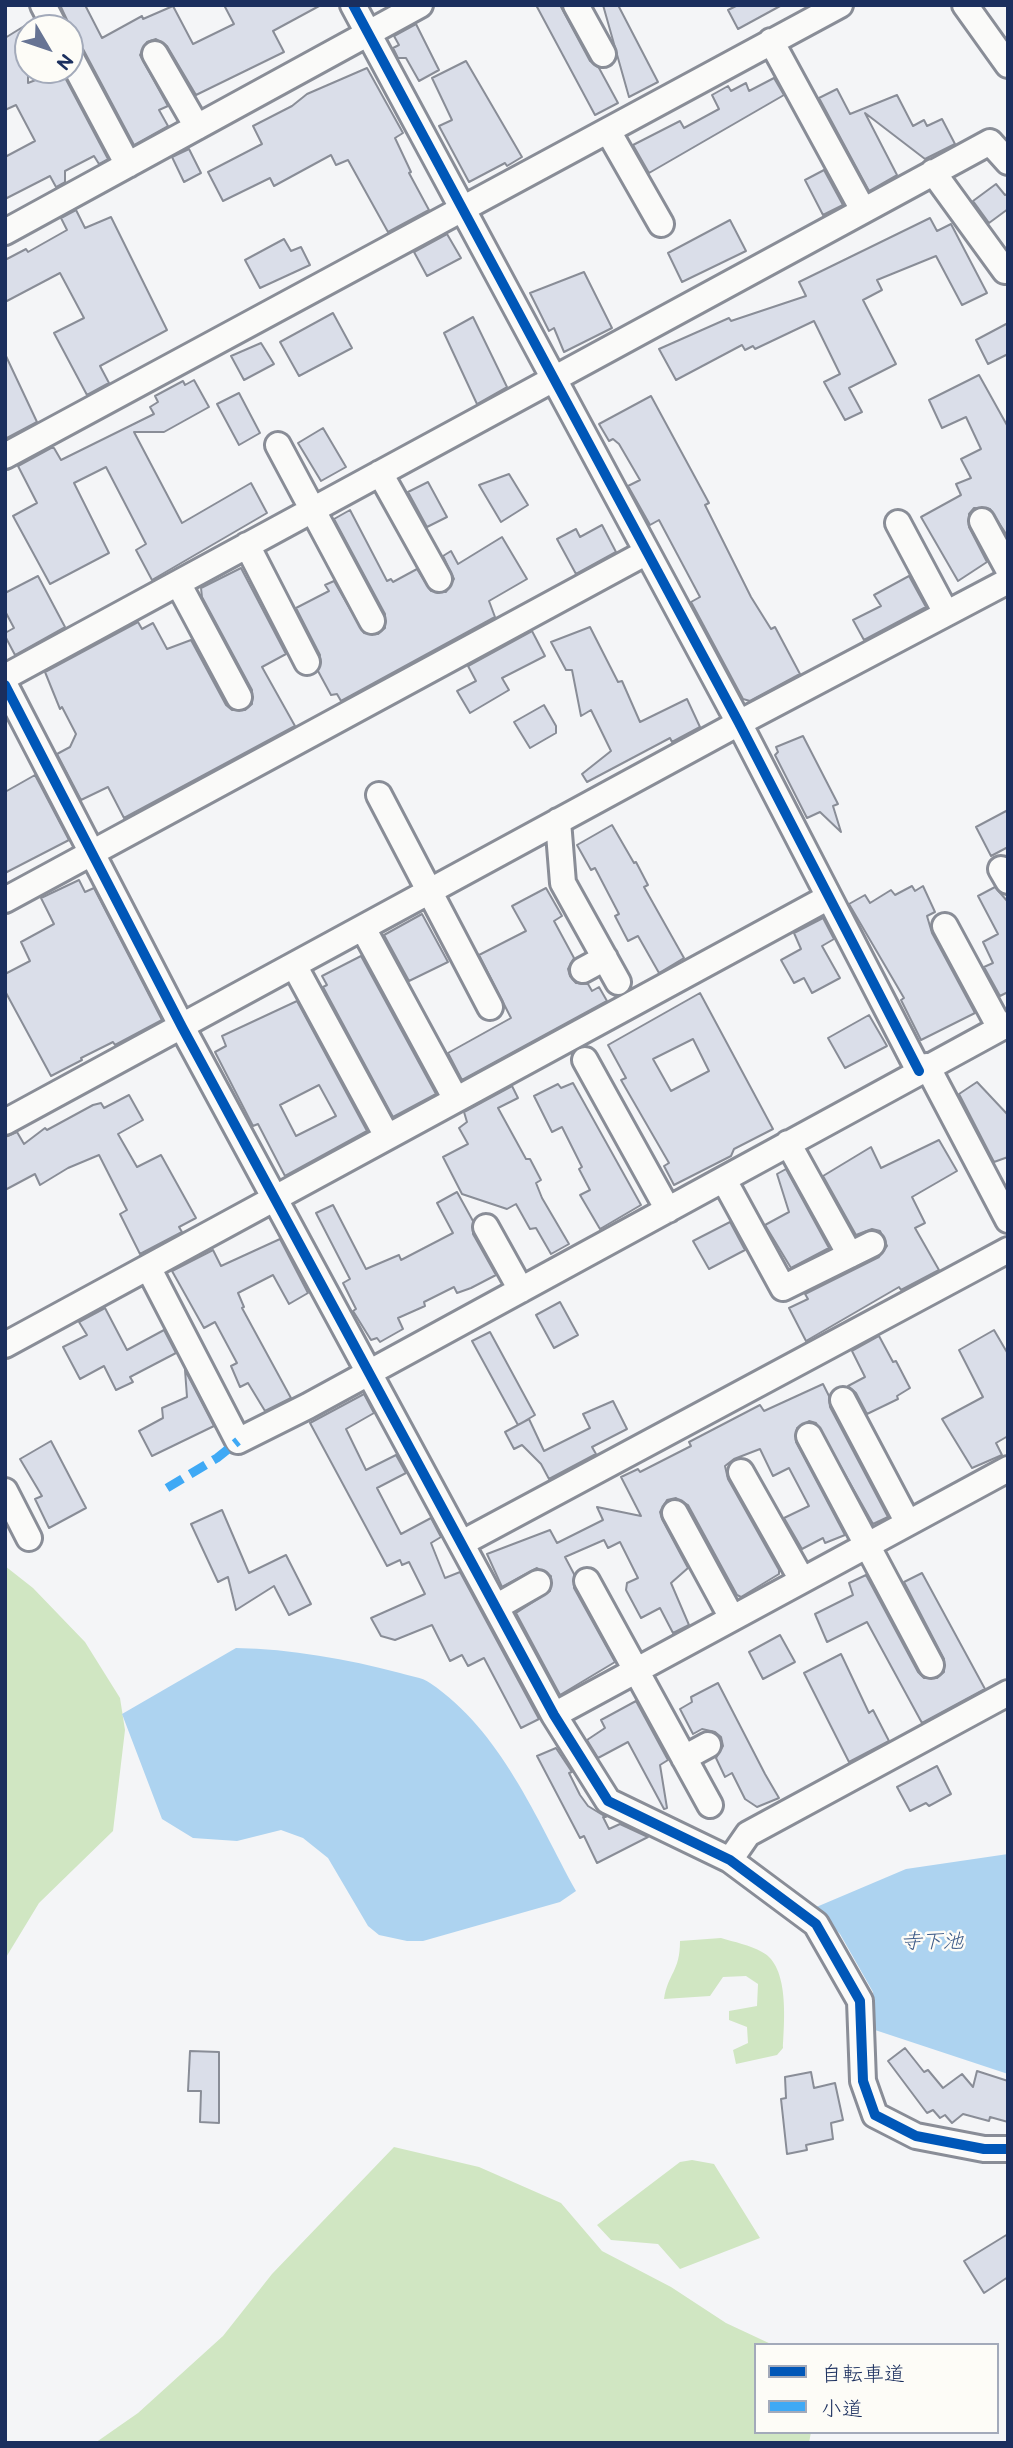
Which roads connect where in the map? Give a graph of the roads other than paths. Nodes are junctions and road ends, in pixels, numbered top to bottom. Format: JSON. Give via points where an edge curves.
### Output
{"nodes":[{"id":1,"x":353,"y":5,"type":"edge"},
{"id":2,"x":420,"y":5,"type":"edge"},
{"id":3,"x":576,"y":5,"type":"edge"},
{"id":4,"x":840,"y":5,"type":"edge"},
{"id":5,"x":965,"y":5,"type":"edge"},
{"id":6,"x":811,"y":12,"type":"edge"},
{"id":7,"x":369,"y":34,"type":"junction"},
{"id":8,"x":771,"y":41,"type":"junction"},
{"id":9,"x":156,"y":54,"type":"dead end"},
{"id":10,"x":603,"y":54,"type":"dead end"},
{"id":11,"x":1008,"y":65,"type":"edge"},
{"id":12,"x":84,"y":82,"type":"edge"},
{"id":13,"x":197,"y":127,"type":"junction"},
{"id":14,"x":608,"y":131,"type":"junction"},
{"id":15,"x":1008,"y":162,"type":"edge"},
{"id":16,"x":128,"y":165,"type":"junction"},
{"id":17,"x":933,"y":172,"type":"junction"},
{"id":18,"x":863,"y":210,"type":"junction"},
{"id":19,"x":464,"y":211,"type":"junction"},
{"id":20,"x":662,"y":223,"type":"dead end"},
{"id":21,"x":5,"y":232,"type":"edge"},
{"id":22,"x":1005,"y":271,"type":"dead end"},
{"id":23,"x":555,"y":378,"type":"junction"},
{"id":24,"x":278,"y":446,"type":"dead end"},
{"id":25,"x":5,"y":456,"type":"edge"},
{"id":26,"x":380,"y":473,"type":"junction"},
{"id":27,"x":312,"y":510,"type":"junction"},
{"id":28,"x":982,"y":521,"type":"dead end"},
{"id":29,"x":898,"y":523,"type":"dead end"},
{"id":30,"x":247,"y":545,"type":"junction"},
{"id":31,"x":647,"y":552,"type":"junction"},
{"id":32,"x":1008,"y":569,"type":"edge"},
{"id":33,"x":439,"y":579,"type":"dead end"},
{"id":34,"x":1008,"y":581,"type":"edge"},
{"id":35,"x":178,"y":583,"type":"junction"},
{"id":36,"x":946,"y":613,"type":"junction"},
{"id":37,"x":372,"y":621,"type":"dead end"},
{"id":38,"x":307,"y":662,"type":"dead end"},
{"id":39,"x":5,"y":677,"type":"edge"},
{"id":40,"x":5,"y":685,"type":"edge"},
{"id":41,"x":239,"y":697,"type":"dead end"},
{"id":42,"x":738,"y":723,"type":"junction"},
{"id":43,"x":380,"y":796,"type":"dead end"},
{"id":44,"x":558,"y":821,"type":"junction"},
{"id":45,"x":92,"y":853,"type":"junction"},
{"id":46,"x":430,"y":891,"type":"junction"},
{"id":47,"x":829,"y":897,"type":"junction"},
{"id":48,"x":5,"y":900,"type":"edge"},
{"id":49,"x":363,"y":928,"type":"junction"},
{"id":50,"x":958,"y":936,"type":"dead end"},
{"id":51,"x":605,"y":958,"type":"junction"},
{"id":52,"x":294,"y":965,"type":"junction"},
{"id":53,"x":583,"y":970,"type":"dead end"},
{"id":54,"x":618,"y":982,"type":"dead end"},
{"id":55,"x":490,"y":1007,"type":"dead end"},
{"id":56,"x":1004,"y":1026,"type":"edge"},
{"id":57,"x":182,"y":1027,"type":"junction"},
{"id":58,"x":585,"y":1060,"type":"dead end"},
{"id":59,"x":923,"y":1069,"type":"junction"},
{"id":60,"x":453,"y":1094,"type":"dead end"},
{"id":61,"x":5,"y":1122,"type":"edge"},
{"id":62,"x":383,"y":1129,"type":"dead end"},
{"id":63,"x":788,"y":1143,"type":"junction"},
{"id":64,"x":724,"y":1180,"type":"junction"},
{"id":65,"x":274,"y":1198,"type":"junction"},
{"id":66,"x":668,"y":1210,"type":"junction"},
{"id":67,"x":1008,"y":1220,"type":"edge"},
{"id":68,"x":486,"y":1227,"type":"dead end"},
{"id":69,"x":872,"y":1244,"type":"dead end"},
{"id":70,"x":1008,"y":1250,"type":"edge"},
{"id":71,"x":850,"y":1255,"type":"junction"},
{"id":72,"x":149,"y":1269,"type":"junction"},
{"id":73,"x":521,"y":1290,"type":"junction"},
{"id":74,"x":5,"y":1345,"type":"edge"},
{"id":75,"x":367,"y":1373,"type":"junction"},
{"id":76,"x":843,"y":1400,"type":"dead end"},
{"id":77,"x":809,"y":1436,"type":"dead end"},
{"id":78,"x":741,"y":1472,"type":"dead end"},
{"id":79,"x":1006,"y":1473,"type":"edge"},
{"id":80,"x":5,"y":1492,"type":"edge"},
{"id":81,"x":675,"y":1513,"type":"dead end"},
{"id":82,"x":908,"y":1523,"type":"junction"},
{"id":83,"x":29,"y":1538,"type":"dead end"},
{"id":84,"x":462,"y":1543,"type":"junction"},
{"id":85,"x":867,"y":1545,"type":"junction"},
{"id":86,"x":802,"y":1580,"type":"junction"},
{"id":87,"x":587,"y":1581,"type":"dead end"},
{"id":88,"x":538,"y":1583,"type":"dead end"},
{"id":89,"x":496,"y":1607,"type":"junction"},
{"id":90,"x":732,"y":1618,"type":"junction"},
{"id":91,"x":931,"y":1665,"type":"dead end"},
{"id":92,"x":637,"y":1670,"type":"junction"},
{"id":93,"x":1008,"y":1693,"type":"edge"},
{"id":94,"x":554,"y":1715,"type":"junction"},
{"id":95,"x":708,"y":1745,"type":"dead end"},
{"id":96,"x":684,"y":1758,"type":"junction"},
{"id":97,"x":710,"y":1805,"type":"dead end"},
{"id":98,"x":730,"y":1860,"type":"junction"},
{"id":99,"x":1008,"y":2149,"type":"edge"}],
"edges":[{"from":1,"to":7,"type":"street"},
{"from":2,"to":7,"type":"street"},
{"from":3,"to":10,"type":"street"},
{"from":4,"to":6,"type":"street"},
{"from":5,"to":11,"type":"street"},
{"from":6,"to":8,"type":"street"},
{"from":7,"to":13,"type":"street"},
{"from":7,"to":19,"type":"street"},
{"from":8,"to":14,"type":"street"},
{"from":8,"to":18,"type":"street"},
{"from":9,"to":13,"type":"street"},
{"from":12,"to":16,"type":"street"},
{"from":13,"to":16,"type":"street"},
{"from":14,"to":19,"type":"street"},
{"from":14,"to":20,"type":"street"},
{"from":15,"to":17,"type":"street","via":[[990,142]]},
{"from":16,"to":21,"type":"street"},
{"from":17,"to":18,"type":"street"},
{"from":17,"to":22,"type":"street"},
{"from":18,"to":23,"type":"street"},
{"from":19,"to":23,"type":"street"},
{"from":19,"to":25,"type":"street"},
{"from":23,"to":26,"type":"street"},
{"from":23,"to":31,"type":"street"},
{"from":24,"to":27,"type":"street"},
{"from":26,"to":27,"type":"street"},
{"from":26,"to":33,"type":"street"},
{"from":27,"to":30,"type":"street"},
{"from":27,"to":37,"type":"street"},
{"from":28,"to":32,"type":"street"},
{"from":29,"to":36,"type":"street"},
{"from":30,"to":35,"type":"street"},
{"from":30,"to":38,"type":"street"},
{"from":31,"to":42,"type":"street"},
{"from":31,"to":45,"type":"street"},
{"from":34,"to":36,"type":"street"},
{"from":35,"to":39,"type":"street"},
{"from":35,"to":41,"type":"street"},
{"from":36,"to":42,"type":"street"},
{"from":40,"to":45,"type":"street"},
{"from":42,"to":44,"type":"street"},
{"from":42,"to":47,"type":"street"},
{"from":43,"to":46,"type":"street"},
{"from":44,"to":46,"type":"street"},
{"from":44,"to":51,"type":"street","via":[[564,883]]},
{"from":45,"to":48,"type":"street"},
{"from":45,"to":57,"type":"street"},
{"from":46,"to":49,"type":"street"},
{"from":46,"to":55,"type":"street"},
{"from":47,"to":59,"type":"street"},
{"from":47,"to":65,"type":"street"},
{"from":49,"to":52,"type":"street"},
{"from":49,"to":60,"type":"street"},
{"from":50,"to":56,"type":"street"},
{"from":51,"to":53,"type":"street"},
{"from":51,"to":54,"type":"street"},
{"from":52,"to":57,"type":"street"},
{"from":52,"to":62,"type":"street"},
{"from":56,"to":59,"type":"street"},
{"from":57,"to":61,"type":"street"},
{"from":57,"to":65,"type":"street"},
{"from":58,"to":66,"type":"street"},
{"from":59,"to":63,"type":"street"},
{"from":59,"to":67,"type":"street"},
{"from":63,"to":64,"type":"street"},
{"from":63,"to":71,"type":"street"},
{"from":64,"to":66,"type":"street"},
{"from":64,"to":71,"type":"street","via":[[783,1288]]},
{"from":65,"to":72,"type":"street"},
{"from":65,"to":75,"type":"street"},
{"from":66,"to":73,"type":"street"},
{"from":68,"to":73,"type":"street"},
{"from":69,"to":71,"type":"street"},
{"from":70,"to":84,"type":"street"},
{"from":72,"to":74,"type":"street"},
{"from":72,"to":75,"type":"street","via":[[238,1441]]},
{"from":73,"to":75,"type":"street"},
{"from":75,"to":84,"type":"street"},
{"from":76,"to":82,"type":"street"},
{"from":77,"to":85,"type":"street"},
{"from":78,"to":86,"type":"street"},
{"from":79,"to":82,"type":"street"},
{"from":80,"to":83,"type":"street"},
{"from":81,"to":90,"type":"street"},
{"from":82,"to":85,"type":"street"},
{"from":84,"to":89,"type":"street"},
{"from":85,"to":86,"type":"street"},
{"from":85,"to":91,"type":"street"},
{"from":86,"to":90,"type":"street"},
{"from":87,"to":92,"type":"street"},
{"from":88,"to":89,"type":"street"},
{"from":89,"to":94,"type":"street"},
{"from":90,"to":92,"type":"street"},
{"from":92,"to":94,"type":"street"},
{"from":92,"to":96,"type":"street"},
{"from":93,"to":98,"type":"street","via":[[748,1834]]},
{"from":94,"to":98,"type":"street","via":[[608,1801]]},
{"from":95,"to":96,"type":"street"},
{"from":96,"to":97,"type":"street"},
{"from":98,"to":99,"type":"street","via":[[816,1924],[860,2001],[863,2081],[875,2115],[916,2136]]}]}
